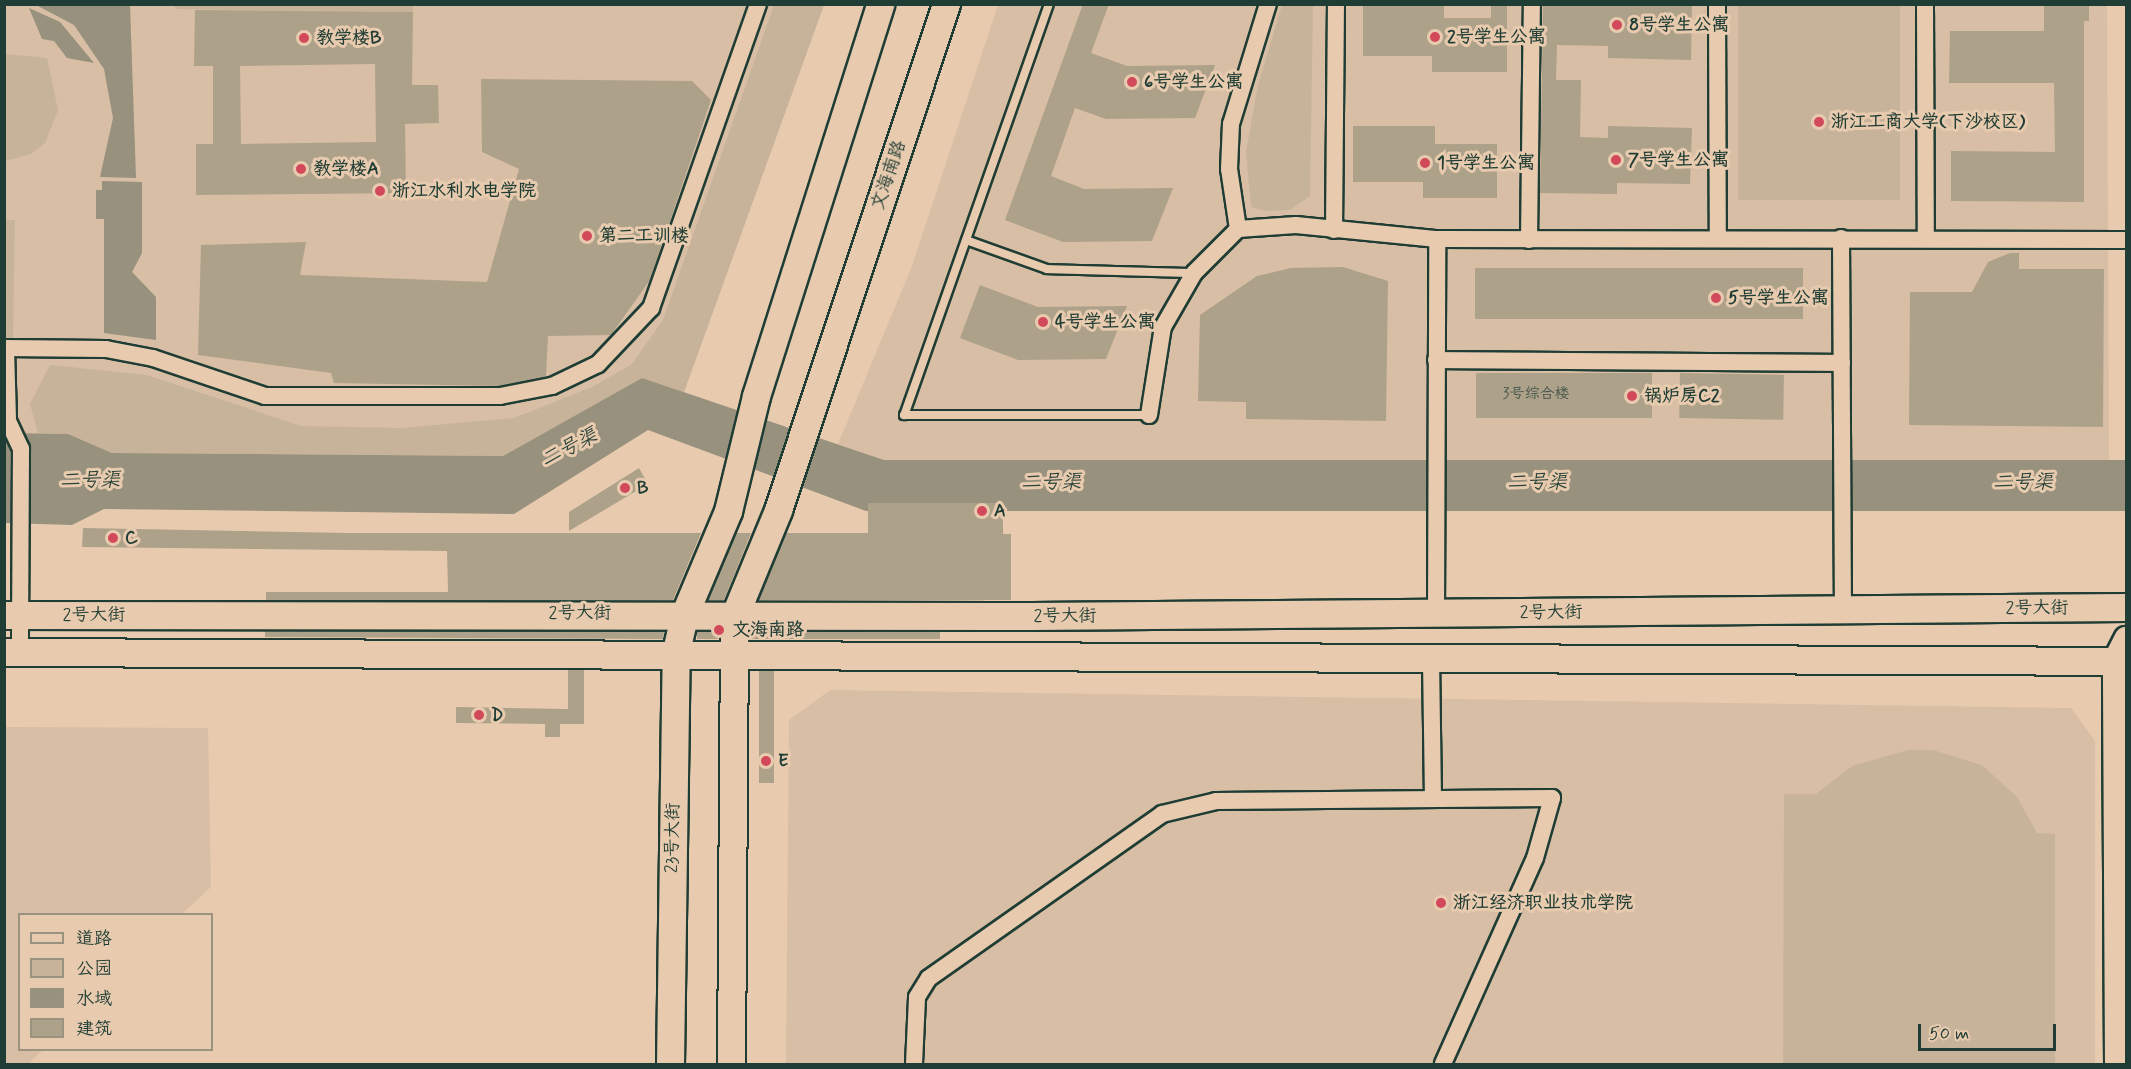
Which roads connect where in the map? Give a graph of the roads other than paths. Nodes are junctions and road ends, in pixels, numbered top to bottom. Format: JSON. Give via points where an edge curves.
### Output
{"nodes":[{"id":1,"x":758,"y":4,"type":"edge"},
{"id":2,"x":880,"y":4,"type":"edge"},
{"id":3,"x":946,"y":4,"type":"edge"},
{"id":4,"x":1049,"y":4,"type":"edge"},
{"id":5,"x":1268,"y":4,"type":"edge"},
{"id":6,"x":1336,"y":4,"type":"edge"},
{"id":7,"x":1532,"y":4,"type":"edge"},
{"id":8,"x":1717,"y":4,"type":"edge"},
{"id":9,"x":1925,"y":4,"type":"edge"},
{"id":10,"x":1238,"y":229,"type":"junction"},
{"id":11,"x":1334,"y":230,"type":"junction"},
{"id":12,"x":1718,"y":238,"type":"junction"},
{"id":13,"x":1841,"y":238,"type":"junction"},
{"id":14,"x":1437,"y":239,"type":"junction"},
{"id":15,"x":1926,"y":239,"type":"junction"},
{"id":16,"x":966,"y":240,"type":"junction"},
{"id":17,"x":1529,"y":240,"type":"junction"},
{"id":18,"x":2127,"y":240,"type":"edge"},
{"id":19,"x":1194,"y":273,"type":"junction"},
{"id":20,"x":5,"y":348,"type":"edge"},
{"id":21,"x":1436,"y":360,"type":"junction"},
{"id":22,"x":1842,"y":363,"type":"junction"},
{"id":23,"x":1149,"y":415,"type":"joint"},
{"id":24,"x":2127,"y":607,"type":"edge"},
{"id":25,"x":1843,"y":610,"type":"junction"},
{"id":26,"x":685,"y":613,"type":"junction"},
{"id":27,"x":13,"y":615,"type":"edge"},
{"id":28,"x":1436,"y":615,"type":"junction"},
{"id":29,"x":734,"y":617,"type":"junction"},
{"id":30,"x":676,"y":651,"type":"junction"},
{"id":31,"x":12,"y":652,"type":"edge"},
{"id":32,"x":732,"y":653,"type":"junction"},
{"id":33,"x":2123,"y":653,"type":"edge"},
{"id":34,"x":1431,"y":657,"type":"junction"},
{"id":35,"x":1434,"y":798,"type":"junction"},
{"id":36,"x":670,"y":1065,"type":"edge"},
{"id":37,"x":731,"y":1065,"type":"edge"},
{"id":38,"x":914,"y":1065,"type":"edge"},
{"id":39,"x":1443,"y":1065,"type":"edge"},
{"id":40,"x":2117,"y":1065,"type":"edge"}],
"edges":[{"from":1,"to":20,"type":"street","via":[[651,308],[598,364],[561,381],[500,396],[265,396],[153,358],[106,349]]},
{"from":2,"to":26,"type":"main road","via":[[756,396],[728,511]]},
{"from":3,"to":29,"type":"main road","name":"文海南路","via":[[778,510]]},
{"from":4,"to":16,"type":"lane"},
{"from":5,"to":10,"type":"street","via":[[1231,124],[1229,169]]},
{"from":6,"to":11,"type":"street"},
{"from":7,"to":17,"type":"street"},
{"from":8,"to":12,"type":"street"},
{"from":9,"to":15,"type":"street"},
{"from":10,"to":11,"type":"street"},
{"from":10,"to":19,"type":"street"},
{"from":11,"to":14,"type":"street"},
{"from":12,"to":13,"type":"street"},
{"from":12,"to":17,"type":"street"},
{"from":13,"to":15,"type":"street"},
{"from":13,"to":22,"type":"street"},
{"from":14,"to":17,"type":"street"},
{"from":14,"to":21,"type":"street"},
{"from":15,"to":18,"type":"street"},
{"from":16,"to":19,"type":"lane","via":[[1047,268]]},
{"from":16,"to":23,"type":"lane","via":[[904,415]]},
{"from":19,"to":23,"type":"street","via":[[1163,327]]},
{"from":20,"to":27,"type":"street","via":[[8,421],[21,449],[21,529]]},
{"from":21,"to":22,"type":"street"},
{"from":21,"to":28,"type":"street"},
{"from":22,"to":25,"type":"street"},
{"from":24,"to":25,"type":"main road","name":"2号大街"},
{"from":25,"to":28,"type":"main road","name":"2号大街"},
{"from":26,"to":27,"type":"main road","name":"2号大街"},
{"from":26,"to":29,"type":"main road","name":"2号大街"},
{"from":26,"to":30,"type":"main road","name":"23号大街"},
{"from":27,"to":31,"type":"street"},
{"from":28,"to":29,"type":"main road","name":"2号大街"},
{"from":29,"to":32,"type":"main road"},
{"from":30,"to":31,"type":"main road","name":"2号大街"},
{"from":30,"to":32,"type":"main road","name":"2号大街"},
{"from":30,"to":36,"type":"main road","name":"23号大街"},
{"from":32,"to":34,"type":"main road","name":"2号大街"},
{"from":32,"to":37,"type":"main road"},
{"from":33,"to":34,"type":"main road","name":"2号大街"},
{"from":33,"to":40,"type":"main road"},
{"from":34,"to":35,"type":"street"},
{"from":35,"to":38,"type":"street","via":[[1216,801],[1162,814],[929,978],[917,997]]},
{"from":35,"to":39,"type":"street","via":[[1552,798],[1535,858]]}]}
